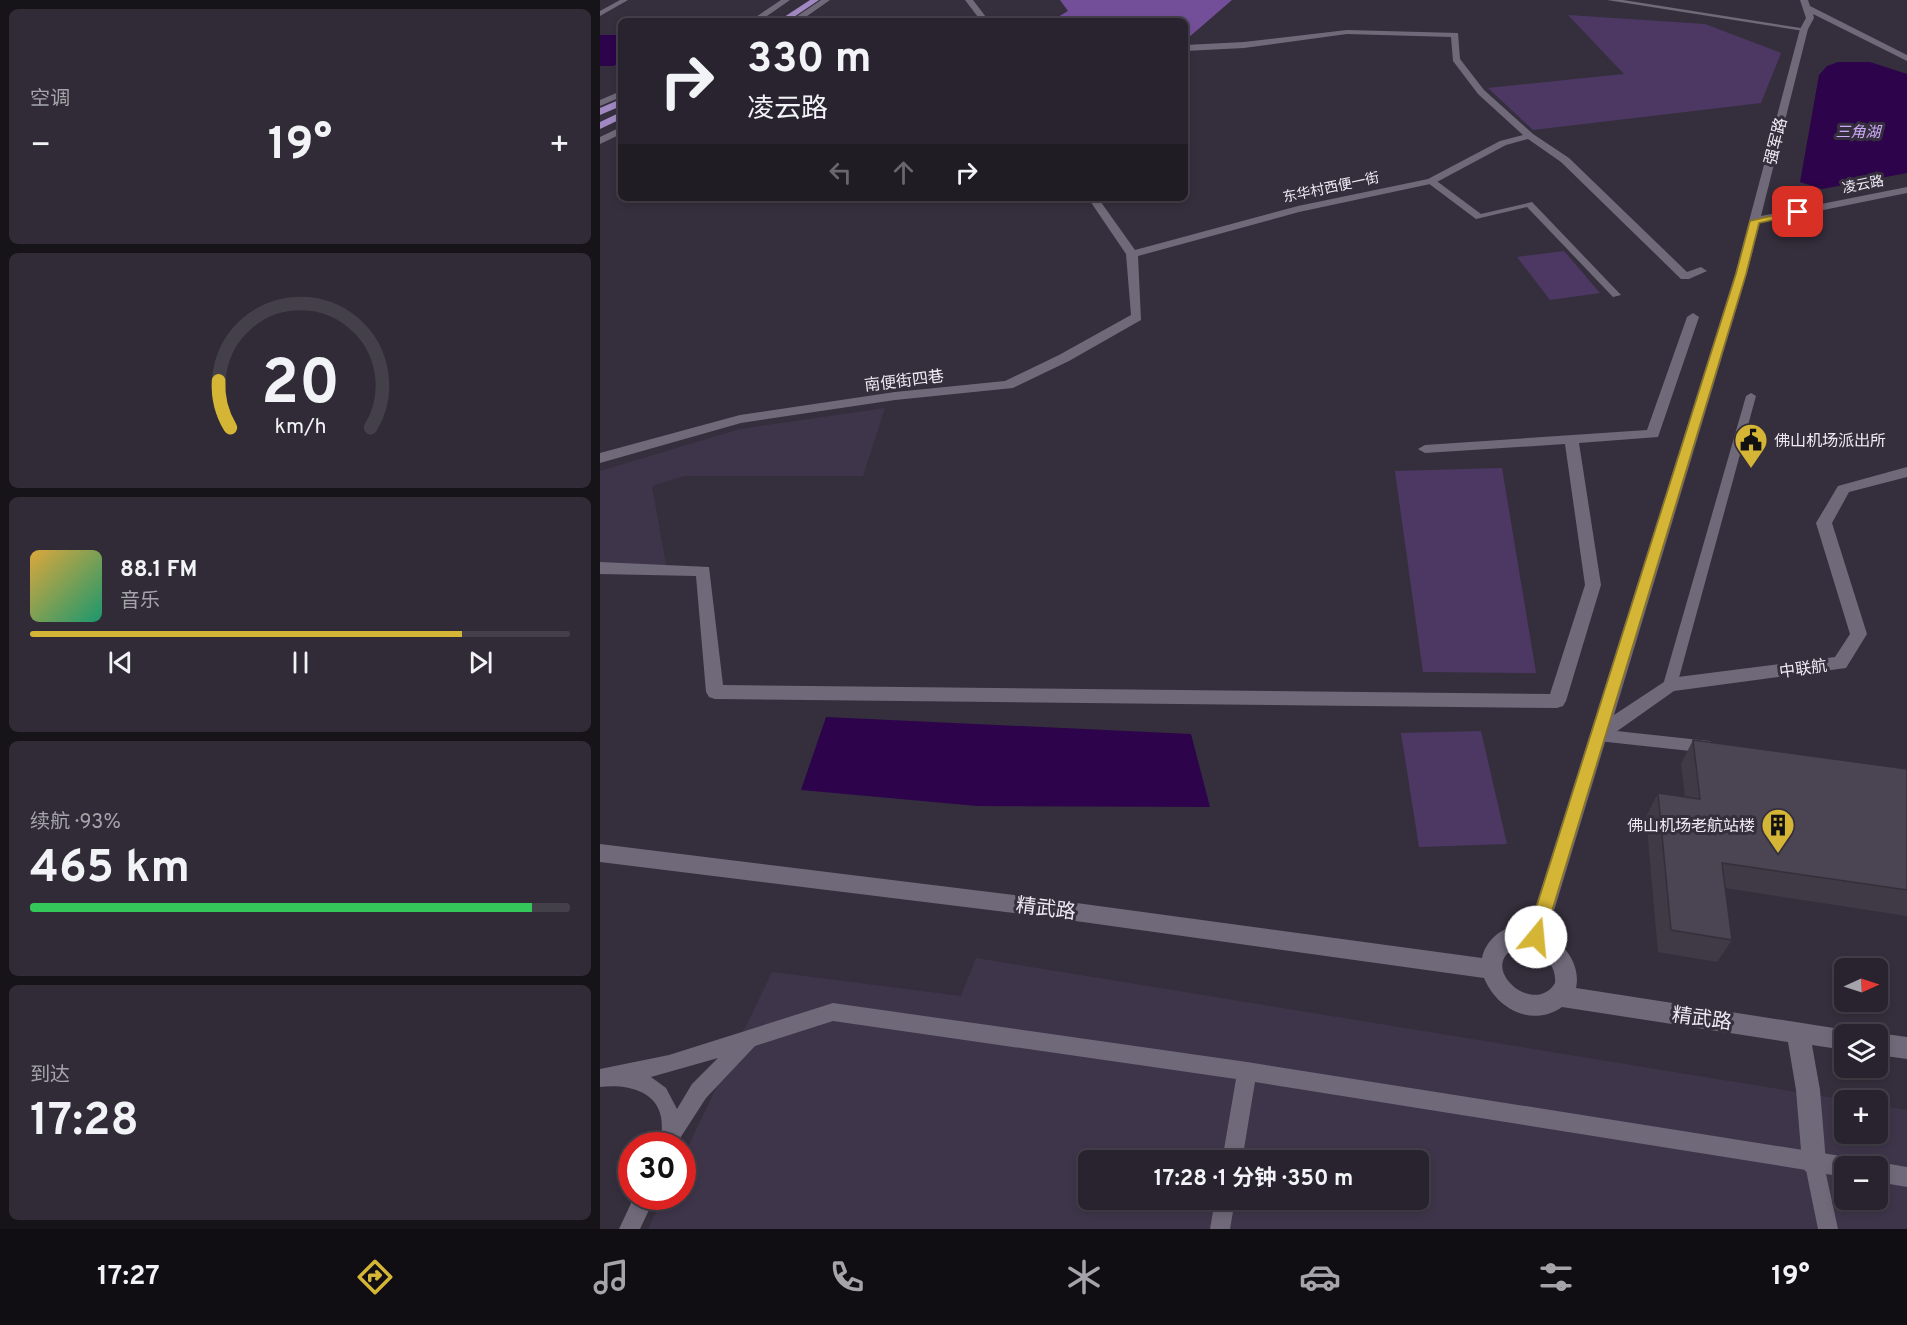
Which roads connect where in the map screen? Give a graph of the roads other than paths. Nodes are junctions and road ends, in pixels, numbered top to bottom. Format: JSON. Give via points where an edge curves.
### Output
{"nodes":[{"id":1,"x":625,"y":0,"type":"edge"},
{"id":2,"x":786,"y":0,"type":"edge"},
{"id":3,"x":798,"y":0,"type":"edge"},
{"id":4,"x":815,"y":0,"type":"edge"},
{"id":5,"x":826,"y":0,"type":"edge"},
{"id":6,"x":969,"y":0,"type":"edge"},
{"id":7,"x":1610,"y":0,"type":"edge"},
{"id":8,"x":1806,"y":4,"type":"edge"},
{"id":9,"x":600,"y":14,"type":"edge"},
{"id":10,"x":759,"y":18,"type":"edge"},
{"id":11,"x":773,"y":18,"type":"edge"},
{"id":12,"x":787,"y":18,"type":"edge"},
{"id":13,"x":799,"y":18,"type":"edge"},
{"id":14,"x":983,"y":18,"type":"edge"},
{"id":15,"x":1804,"y":29,"type":"junction"},
{"id":16,"x":1188,"y":48,"type":"edge"},
{"id":17,"x":1907,"y":58,"type":"edge"},
{"id":18,"x":618,"y":95,"type":"edge"},
{"id":19,"x":600,"y":103,"type":"edge"},
{"id":20,"x":618,"y":103,"type":"edge"},
{"id":21,"x":600,"y":112,"type":"edge"},
{"id":22,"x":618,"y":117,"type":"edge"},
{"id":23,"x":600,"y":126,"type":"edge"},
{"id":24,"x":618,"y":132,"type":"edge"},
{"id":25,"x":1530,"y":136,"type":"junction"},
{"id":26,"x":600,"y":141,"type":"edge"},
{"id":27,"x":1431,"y":181,"type":"junction"},
{"id":28,"x":1907,"y":190,"type":"edge"},
{"id":29,"x":1095,"y":201,"type":"edge"},
{"id":30,"x":1755,"y":221,"type":"junction"},
{"id":31,"x":1132,"y":254,"type":"junction"},
{"id":32,"x":1701,"y":271,"type":"dead end"},
{"id":33,"x":1616,"y":295,"type":"dead end"},
{"id":34,"x":1693,"y":317,"type":"dead end"},
{"id":35,"x":1751,"y":396,"type":"dead end"},
{"id":36,"x":1571,"y":440,"type":"junction"},
{"id":37,"x":1425,"y":449,"type":"dead end"},
{"id":38,"x":600,"y":458,"type":"edge"},
{"id":39,"x":1907,"y":472,"type":"edge"},
{"id":40,"x":600,"y":568,"type":"edge"},
{"id":41,"x":1670,"y":685,"type":"junction"},
{"id":42,"x":1598,"y":735,"type":"junction"},
{"id":43,"x":1728,"y":749,"type":"edge"},
{"id":44,"x":600,"y":852,"type":"edge"},
{"id":45,"x":1536,"y":937,"type":"junction"},
{"id":46,"x":1491,"y":969,"type":"junction"},
{"id":47,"x":1558,"y":996,"type":"junction"},
{"id":48,"x":1798,"y":1032,"type":"junction"},
{"id":49,"x":1834,"y":1037,"type":"edge"},
{"id":50,"x":750,"y":1038,"type":"junction"},
{"id":51,"x":1888,"y":1045,"type":"edge"},
{"id":52,"x":1907,"y":1048,"type":"edge"},
{"id":53,"x":1247,"y":1071,"type":"junction"},
{"id":54,"x":606,"y":1077,"type":"edge"},
{"id":55,"x":671,"y":1132,"type":"edge"},
{"id":56,"x":677,"y":1132,"type":"edge"},
{"id":57,"x":1234,"y":1150,"type":"edge"},
{"id":58,"x":1814,"y":1162,"type":"junction"},
{"id":59,"x":1834,"y":1165,"type":"edge"},
{"id":60,"x":1888,"y":1173,"type":"edge"},
{"id":61,"x":1907,"y":1176,"type":"edge"},
{"id":62,"x":638,"y":1210,"type":"edge"},
{"id":63,"x":1223,"y":1210,"type":"edge"},
{"id":64,"x":629,"y":1229,"type":"edge"},
{"id":65,"x":1220,"y":1229,"type":"edge"},
{"id":66,"x":1828,"y":1229,"type":"edge"}],
"edges":[{"from":1,"to":9,"type":"lane"},
{"from":2,"to":10,"type":"street"},
{"from":3,"to":11,"type":"main road"},
{"from":4,"to":12,"type":"main road"},
{"from":5,"to":13,"type":"street"},
{"from":6,"to":14,"type":"street"},
{"from":7,"to":15,"type":"lane"},
{"from":8,"to":15,"type":"street","name":"强军路","via":[[1810,18]]},
{"from":8,"to":17,"type":"street"},
{"from":15,"to":30,"type":"street","name":"强军路"},
{"from":16,"to":25,"type":"street","via":[[1347,32],[1455,36],[1456,59],[1481,92]]},
{"from":18,"to":19,"type":"street"},
{"from":20,"to":21,"type":"main road"},
{"from":22,"to":23,"type":"main road"},
{"from":24,"to":26,"type":"street"},
{"from":25,"to":27,"type":"street","name":"东华村西便一街","via":[[1503,143]]},
{"from":25,"to":32,"type":"street","via":[[1565,160],[1685,277]]},
{"from":27,"to":31,"type":"street","name":"东华村西便一街","via":[[1298,209]]},
{"from":27,"to":33,"type":"lane","via":[[1479,217],[1529,204]]},
{"from":28,"to":30,"type":"street","name":"凌云路"},
{"from":29,"to":31,"type":"street"},
{"from":30,"to":42,"type":"street","name":"强军路"},
{"from":31,"to":38,"type":"street","name":"南便街四巷","via":[[1137,317],[1008,385],[895,396],[740,419]]},
{"from":34,"to":36,"type":"street","via":[[1653,434]]},
{"from":35,"to":41,"type":"lane"},
{"from":36,"to":37,"type":"street"},
{"from":36,"to":40,"type":"street","via":[[1593,585],[1557,701],[715,692],[703,571]]},
{"from":39,"to":41,"type":"street","name":"中联航","via":[[1842,489],[1824,523],[1859,634],[1840,663]]},
{"from":41,"to":42,"type":"street","name":"中联航"},
{"from":42,"to":43,"type":"lane"},
{"from":42,"to":45,"type":"street","name":"强军路"},
{"from":44,"to":46,"type":"street","name":"精武路"},
{"from":45,"to":46,"type":"street","via":[[1512,936],[1503,940],[1491,957]]},
{"from":45,"to":47,"type":"street","via":[[1557,952],[1563,963],[1566,976]]},
{"from":46,"to":47,"type":"street","via":[[1502,990],[1517,1001],[1536,1006]]},
{"from":47,"to":48,"type":"street","name":"精武路"},
{"from":48,"to":49,"type":"street","name":"精武路"},
{"from":48,"to":58,"type":"street"},
{"from":50,"to":53,"type":"lane","via":[[833,1012]]},
{"from":50,"to":54,"type":"lane","via":[[669,1064]]},
{"from":50,"to":56,"type":"lane","via":[[699,1092]]},
{"from":51,"to":52,"type":"street"},
{"from":53,"to":57,"type":"lane"},
{"from":53,"to":58,"type":"lane"},
{"from":54,"to":55,"type":"lane","via":[[633,1077],[655,1088],[670,1114]]},
{"from":58,"to":59,"type":"lane"},
{"from":58,"to":66,"type":"lane"},
{"from":60,"to":61,"type":"lane"},
{"from":62,"to":64,"type":"lane"},
{"from":63,"to":65,"type":"lane"}]}
